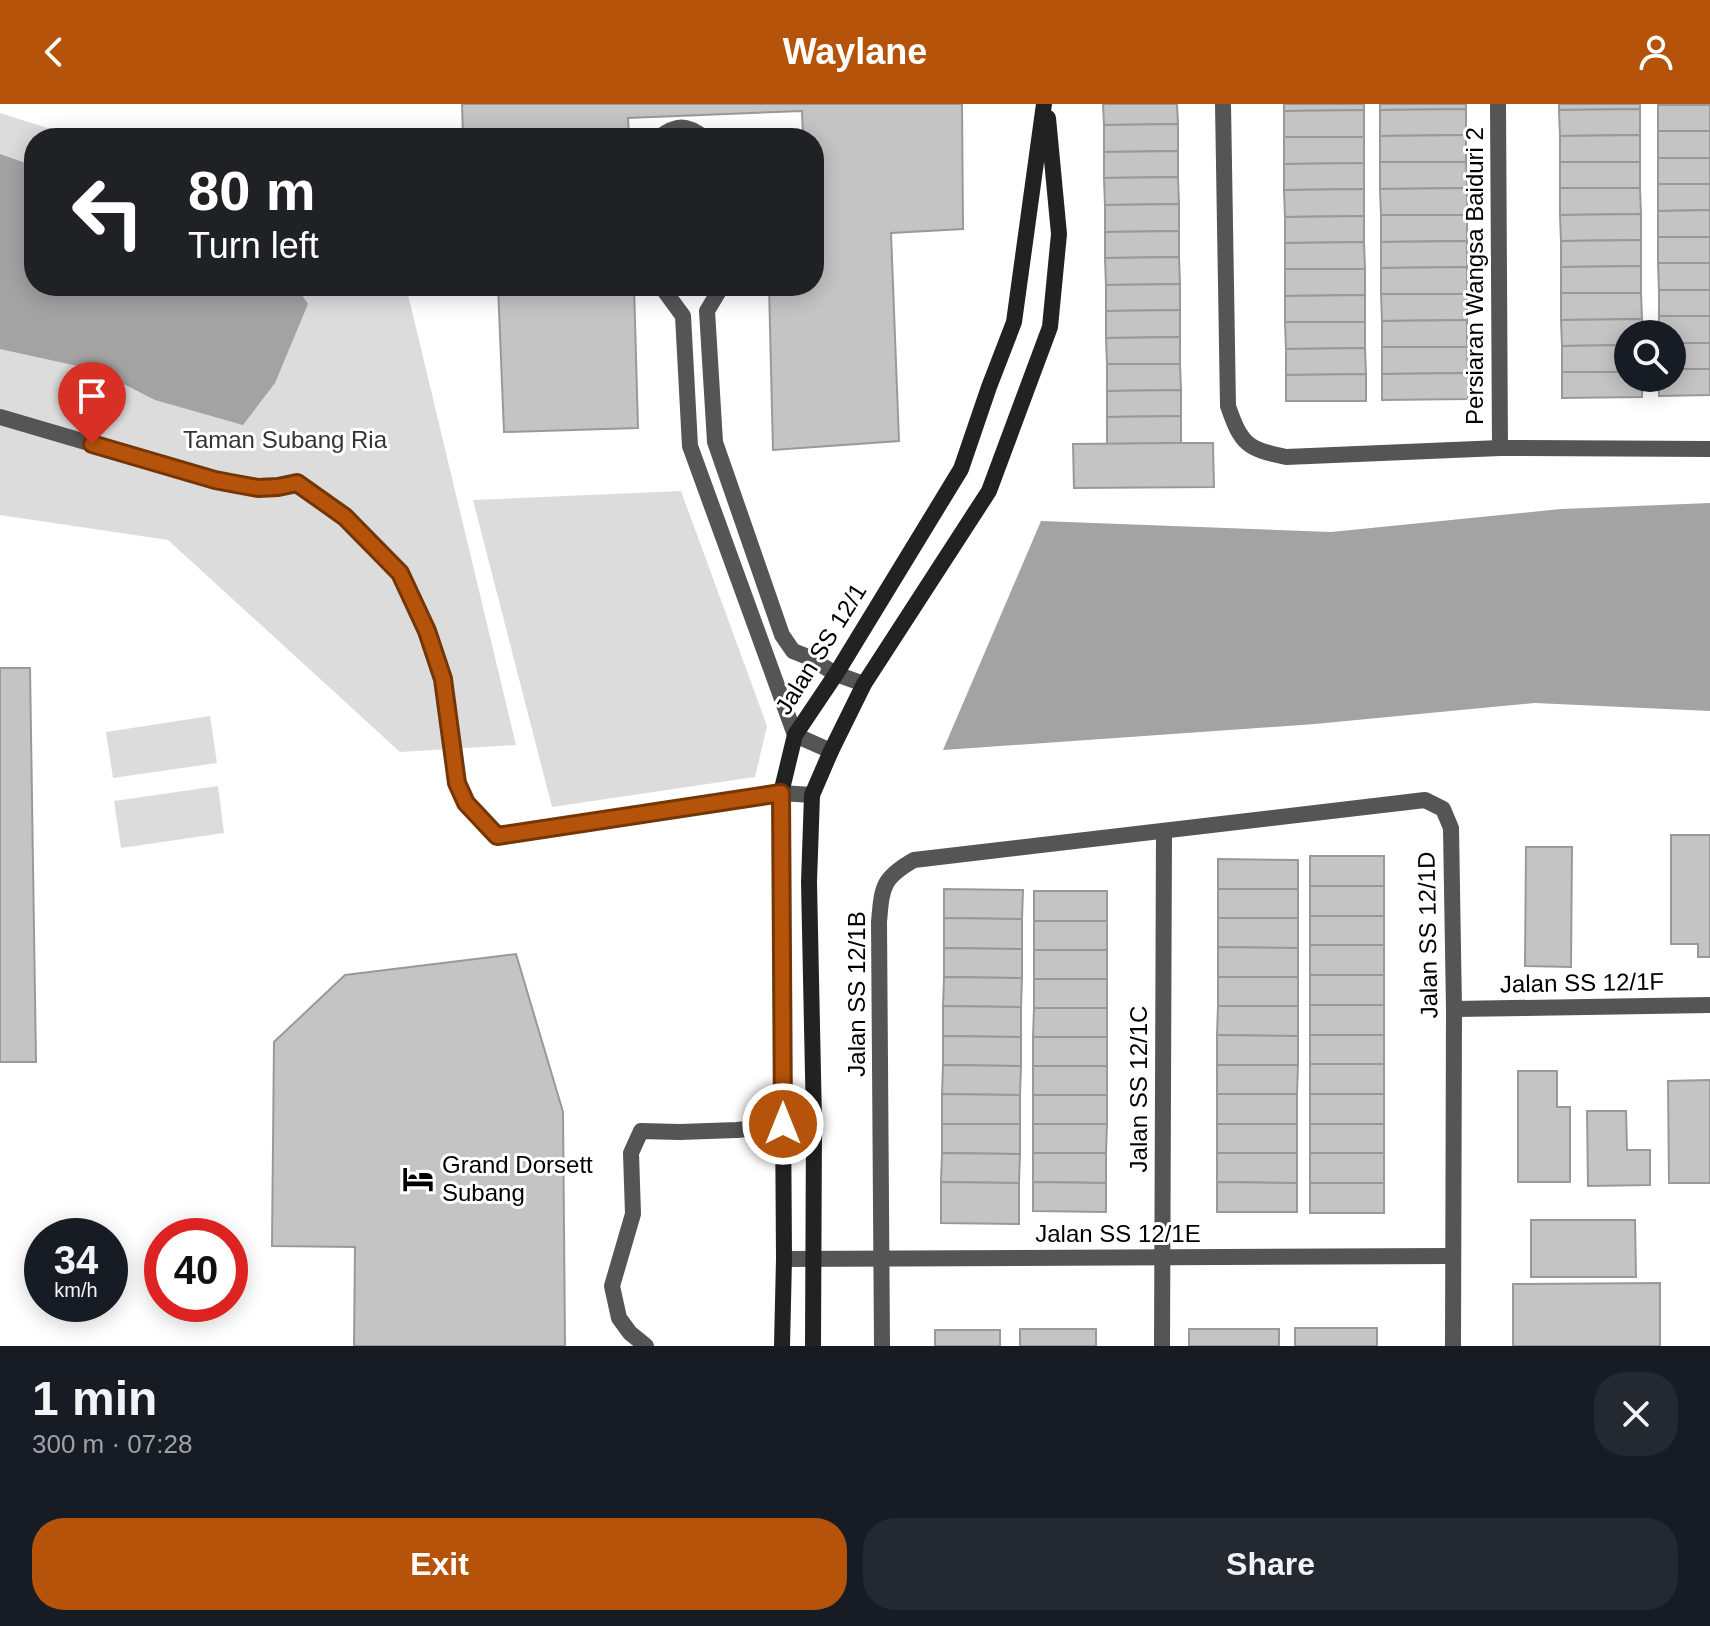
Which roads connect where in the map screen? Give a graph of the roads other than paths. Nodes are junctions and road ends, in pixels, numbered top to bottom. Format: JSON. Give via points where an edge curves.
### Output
{"nodes":[{"id":1,"x":1045,"y":104,"type":"edge"},
{"id":2,"x":1223,"y":104,"type":"edge"},
{"id":3,"x":1498,"y":104,"type":"edge"},
{"id":4,"x":668,"y":296,"type":"edge"},
{"id":5,"x":716,"y":296,"type":"edge"},
{"id":6,"x":0,"y":417,"type":"edge"},
{"id":7,"x":1500,"y":448,"type":"junction"},
{"id":8,"x":1710,"y":449,"type":"edge"},
{"id":9,"x":836,"y":674,"type":"junction"},
{"id":10,"x":864,"y":684,"type":"junction"},
{"id":11,"x":795,"y":735,"type":"junction"},
{"id":12,"x":831,"y":751,"type":"junction"},
{"id":13,"x":781,"y":793,"type":"junction"},
{"id":14,"x":812,"y":795,"type":"junction"},
{"id":15,"x":1164,"y":831,"type":"junction"},
{"id":16,"x":1710,"y":1005,"type":"edge"},
{"id":17,"x":1454,"y":1009,"type":"junction"},
{"id":18,"x":814,"y":1122,"type":"junction"},
{"id":19,"x":783,"y":1124,"type":"junction"},
{"id":20,"x":1452,"y":1256,"type":"junction"},
{"id":21,"x":1162,"y":1257,"type":"junction"},
{"id":22,"x":784,"y":1259,"type":"junction"},
{"id":23,"x":813,"y":1259,"type":"junction"},
{"id":24,"x":880,"y":1259,"type":"junction"},
{"id":25,"x":627,"y":1339,"type":"edge"},
{"id":26,"x":646,"y":1346,"type":"edge"},
{"id":27,"x":782,"y":1346,"type":"edge"},
{"id":28,"x":813,"y":1346,"type":"edge"},
{"id":29,"x":882,"y":1346,"type":"edge"},
{"id":30,"x":1162,"y":1346,"type":"edge"},
{"id":31,"x":1453,"y":1346,"type":"edge"}],
"edges":[{"from":1,"to":9,"type":"street","name":"Jalan SS 12/1","via":[[1014,322],[961,469]]},
{"from":1,"to":10,"type":"street","name":"Jalan SS 12/1","via":[[1059,234],[1050,327],[989,491]]},
{"from":2,"to":7,"type":"street","via":[[1228,406],[1237,434],[1259,451],[1286,457]]},
{"from":3,"to":7,"type":"street","name":"Persiaran Wangsa Baiduri 2"},
{"from":4,"to":11,"type":"street","via":[[683,316],[690,446]]},
{"from":5,"to":9,"type":"street","via":[[707,311],[715,442],[782,635],[793,651]]},
{"from":6,"to":13,"type":"street","via":[[215,480],[258,488],[297,483],[345,517],[400,573],[421,617],[443,679],[457,783],[466,803],[497,836]]},
{"from":7,"to":8,"type":"street"},
{"from":9,"to":10,"type":"street"},
{"from":9,"to":11,"type":"street","name":"Jalan SS 12/1"},
{"from":10,"to":12,"type":"street","name":"Jalan SS 12/1"},
{"from":11,"to":12,"type":"street"},
{"from":11,"to":13,"type":"street","name":"Jalan SS 12/1"},
{"from":12,"to":14,"type":"street","name":"Jalan SS 12/1"},
{"from":13,"to":14,"type":"street"},
{"from":13,"to":19,"type":"street","name":"Jalan SS 12/1"},
{"from":14,"to":18,"type":"street","name":"Jalan SS 12/1"},
{"from":15,"to":17,"type":"street","name":"Jalan SS 12/1D","via":[[1425,800],[1443,809],[1451,828]]},
{"from":15,"to":21,"type":"street","name":"Jalan SS 12/1C"},
{"from":15,"to":24,"type":"street","name":"Jalan SS 12/1B","via":[[914,860],[895,871],[884,886],[879,922]]},
{"from":16,"to":17,"type":"street","name":"Jalan SS 12/1F"},
{"from":17,"to":20,"type":"street","name":"Jalan SS 12/1D"},
{"from":18,"to":19,"type":"street"},
{"from":18,"to":23,"type":"street","name":"Jalan SS 12/1"},
{"from":19,"to":22,"type":"street","name":"Jalan SS 12/1"},
{"from":19,"to":25,"type":"street","via":[[641,1131],[631,1153],[633,1214],[612,1286]]},
{"from":20,"to":21,"type":"street","name":"Jalan SS 12/1E"},
{"from":20,"to":31,"type":"street","name":"Jalan SS 12/1D"},
{"from":21,"to":24,"type":"street","name":"Jalan SS 12/1E"},
{"from":21,"to":30,"type":"street","name":"Jalan SS 12/1C"},
{"from":22,"to":23,"type":"street","name":"Jalan SS 12/1E"},
{"from":22,"to":27,"type":"street","name":"Jalan SS 12/1"},
{"from":23,"to":24,"type":"street","name":"Jalan SS 12/1E"},
{"from":23,"to":28,"type":"street","name":"Jalan SS 12/1"},
{"from":24,"to":29,"type":"street","name":"Jalan SS 12/1B"},
{"from":25,"to":26,"type":"street"}]}
